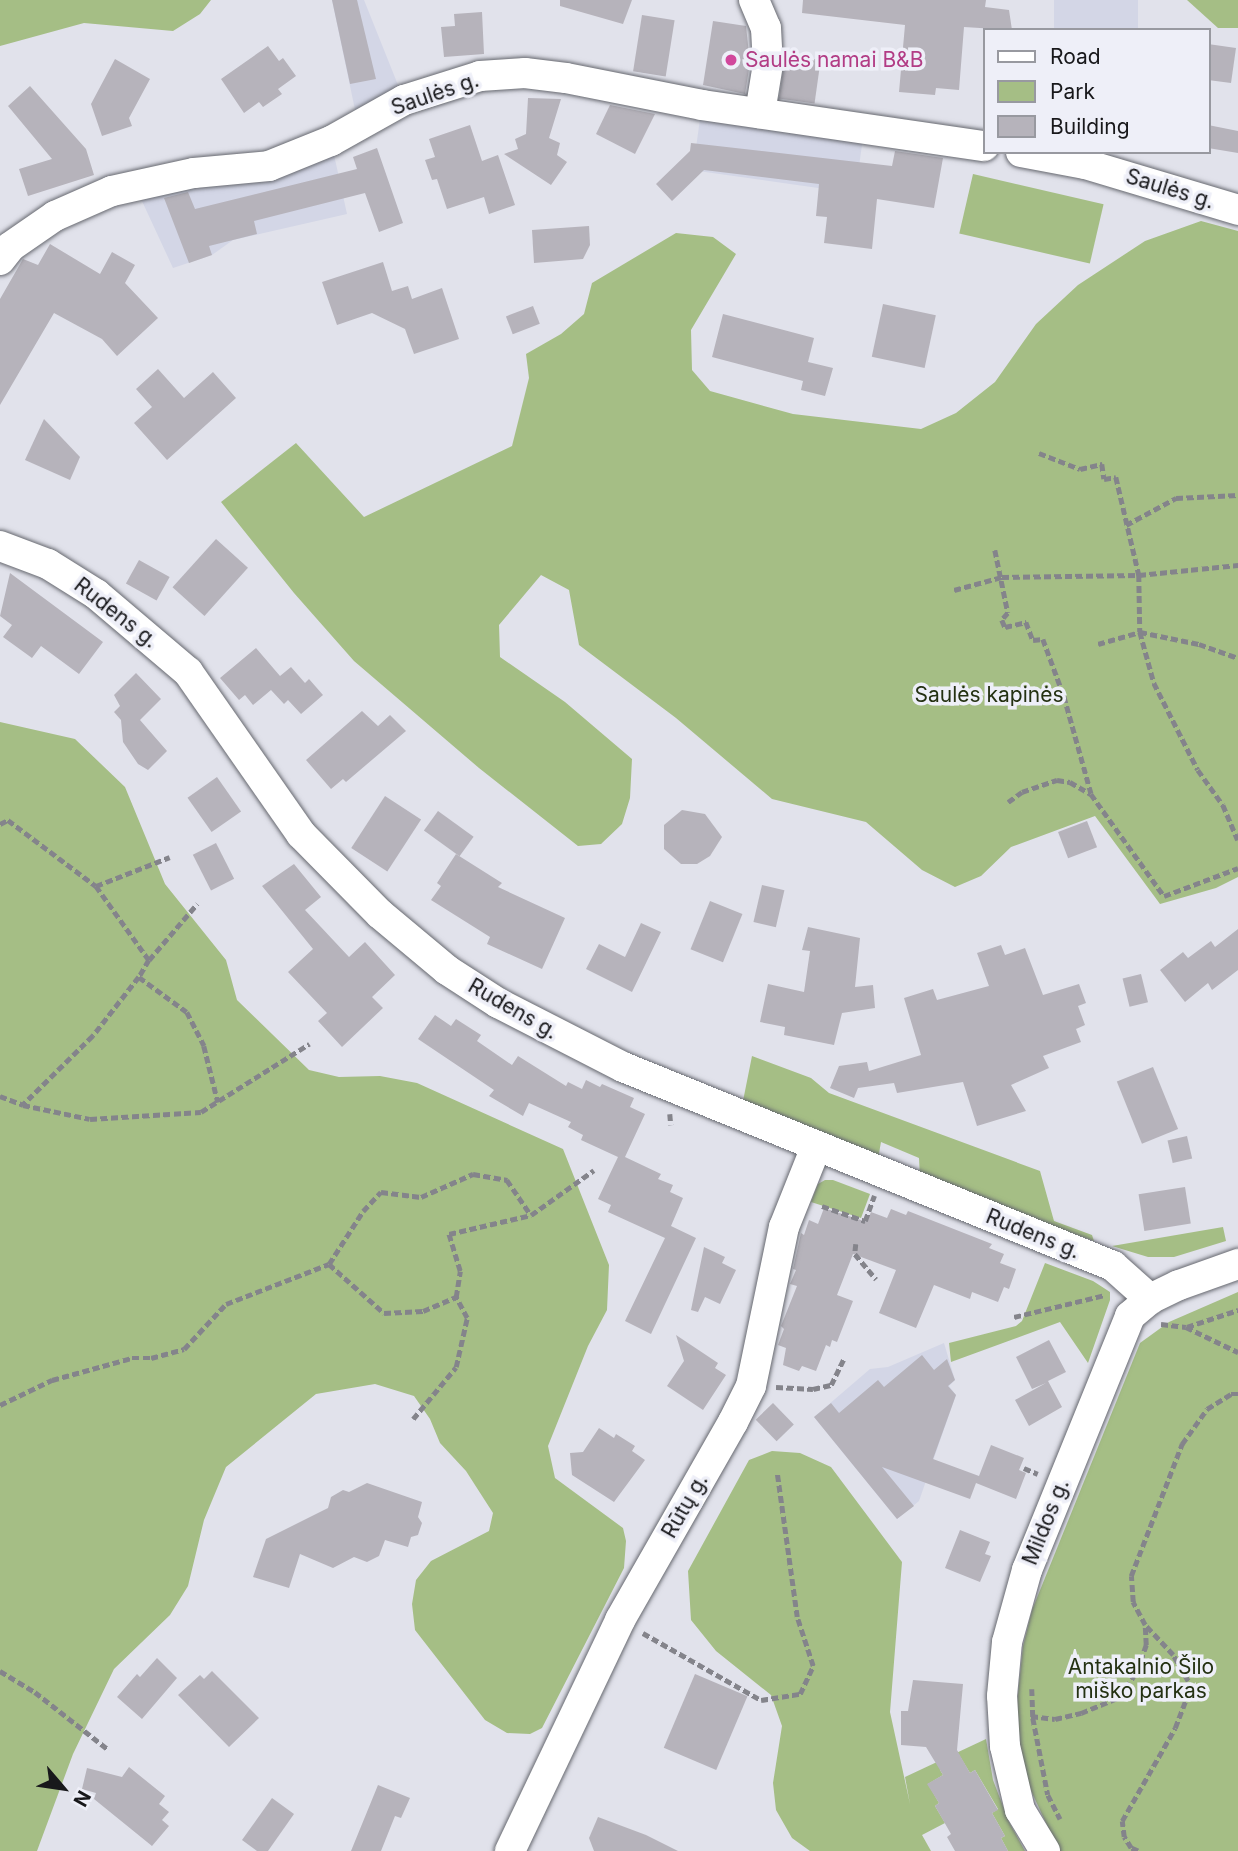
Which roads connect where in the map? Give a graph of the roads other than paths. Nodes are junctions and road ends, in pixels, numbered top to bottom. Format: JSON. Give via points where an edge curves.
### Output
{"nodes":[{"id":1,"x":754,"y":0,"type":"edge"},
{"id":2,"x":760,"y":113,"type":"junction"},
{"id":3,"x":982,"y":146,"type":"edge"},
{"id":4,"x":1032,"y":154,"type":"edge"},
{"id":5,"x":1238,"y":210,"type":"edge"},
{"id":6,"x":0,"y":260,"type":"edge"},
{"id":7,"x":0,"y":546,"type":"edge"},
{"id":8,"x":816,"y":1146,"type":"junction"},
{"id":9,"x":1238,"y":1264,"type":"edge"},
{"id":10,"x":1150,"y":1311,"type":"junction"},
{"id":11,"x":510,"y":1851,"type":"edge"},
{"id":12,"x":1045,"y":1851,"type":"edge"}],
"edges":[{"from":1,"to":2,"type":"street","via":[[766,27],[768,64]]},
{"from":2,"to":3,"type":"street","name":"Saulės g."},
{"from":2,"to":6,"type":"street","name":"Saulės g.","via":[[525,74],[481,76],[404,100],[331,141],[269,166],[194,173],[113,191],[55,216],[10,247]]},
{"from":4,"to":5,"type":"street","name":"Saulės g.","via":[[1085,164]]},
{"from":7,"to":8,"type":"street","name":"Rudens g.","via":[[48,564],[88,589],[188,672],[301,834],[380,914],[447,970],[498,1003],[604,1058]]},
{"from":8,"to":10,"type":"street","name":"Rudens g.","via":[[1113,1266]]},
{"from":8,"to":11,"type":"street","name":"Rūtų g.","via":[[784,1227],[751,1385],[621,1620]]},
{"from":9,"to":10,"type":"street","name":"Mildos g.","via":[[1179,1284]]},
{"from":10,"to":12,"type":"street","name":"Mildos g.","via":[[1130,1316],[1121,1333],[1027,1570],[1007,1642],[1002,1696],[1011,1780],[1020,1810]]}]}
